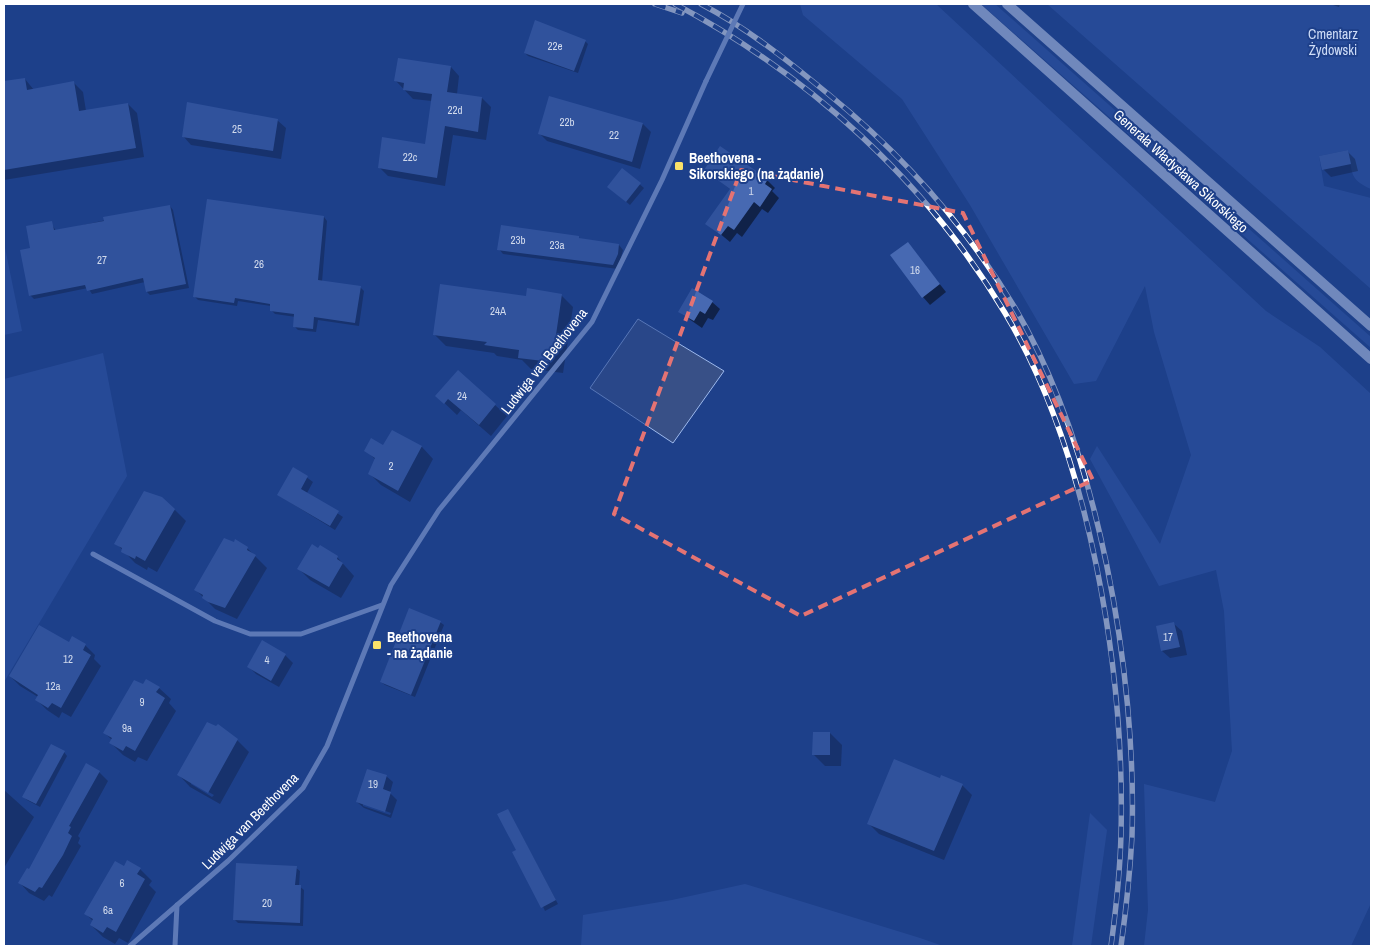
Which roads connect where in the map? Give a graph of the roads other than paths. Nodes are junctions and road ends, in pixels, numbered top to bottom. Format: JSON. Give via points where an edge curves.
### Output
{"nodes":[{"id":1,"x":743,"y":4,"type":"edge"},
{"id":2,"x":972,"y":4,"type":"edge"},
{"id":3,"x":1007,"y":4,"type":"edge"},
{"id":4,"x":1371,"y":326,"type":"edge"},
{"id":5,"x":1371,"y":359,"type":"edge"},
{"id":6,"x":93,"y":554,"type":"dead end"},
{"id":7,"x":382,"y":605,"type":"junction"},
{"id":8,"x":177,"y":905,"type":"junction"},
{"id":9,"x":130,"y":946,"type":"edge"},
{"id":10,"x":175,"y":946,"type":"edge"}],
"edges":[{"from":1,"to":7,"type":"street","name":"Ludwiga van Beethovena","bridge":true,"via":[[592,322],[439,510],[391,585]]},
{"from":2,"to":5,"type":"main road","name":"Generała Władysława Sikorskiego"},
{"from":3,"to":4,"type":"main road","name":"Generała Władysława Sikorskiego"},
{"from":6,"to":7,"type":"street","via":[[215,621],[250,634],[301,634]]},
{"from":7,"to":8,"type":"street","name":"Ludwiga van Beethovena","via":[[327,746],[304,788]]},
{"from":8,"to":9,"type":"street","name":"Ludwiga van Beethovena"},
{"from":8,"to":10,"type":"street"}]}
